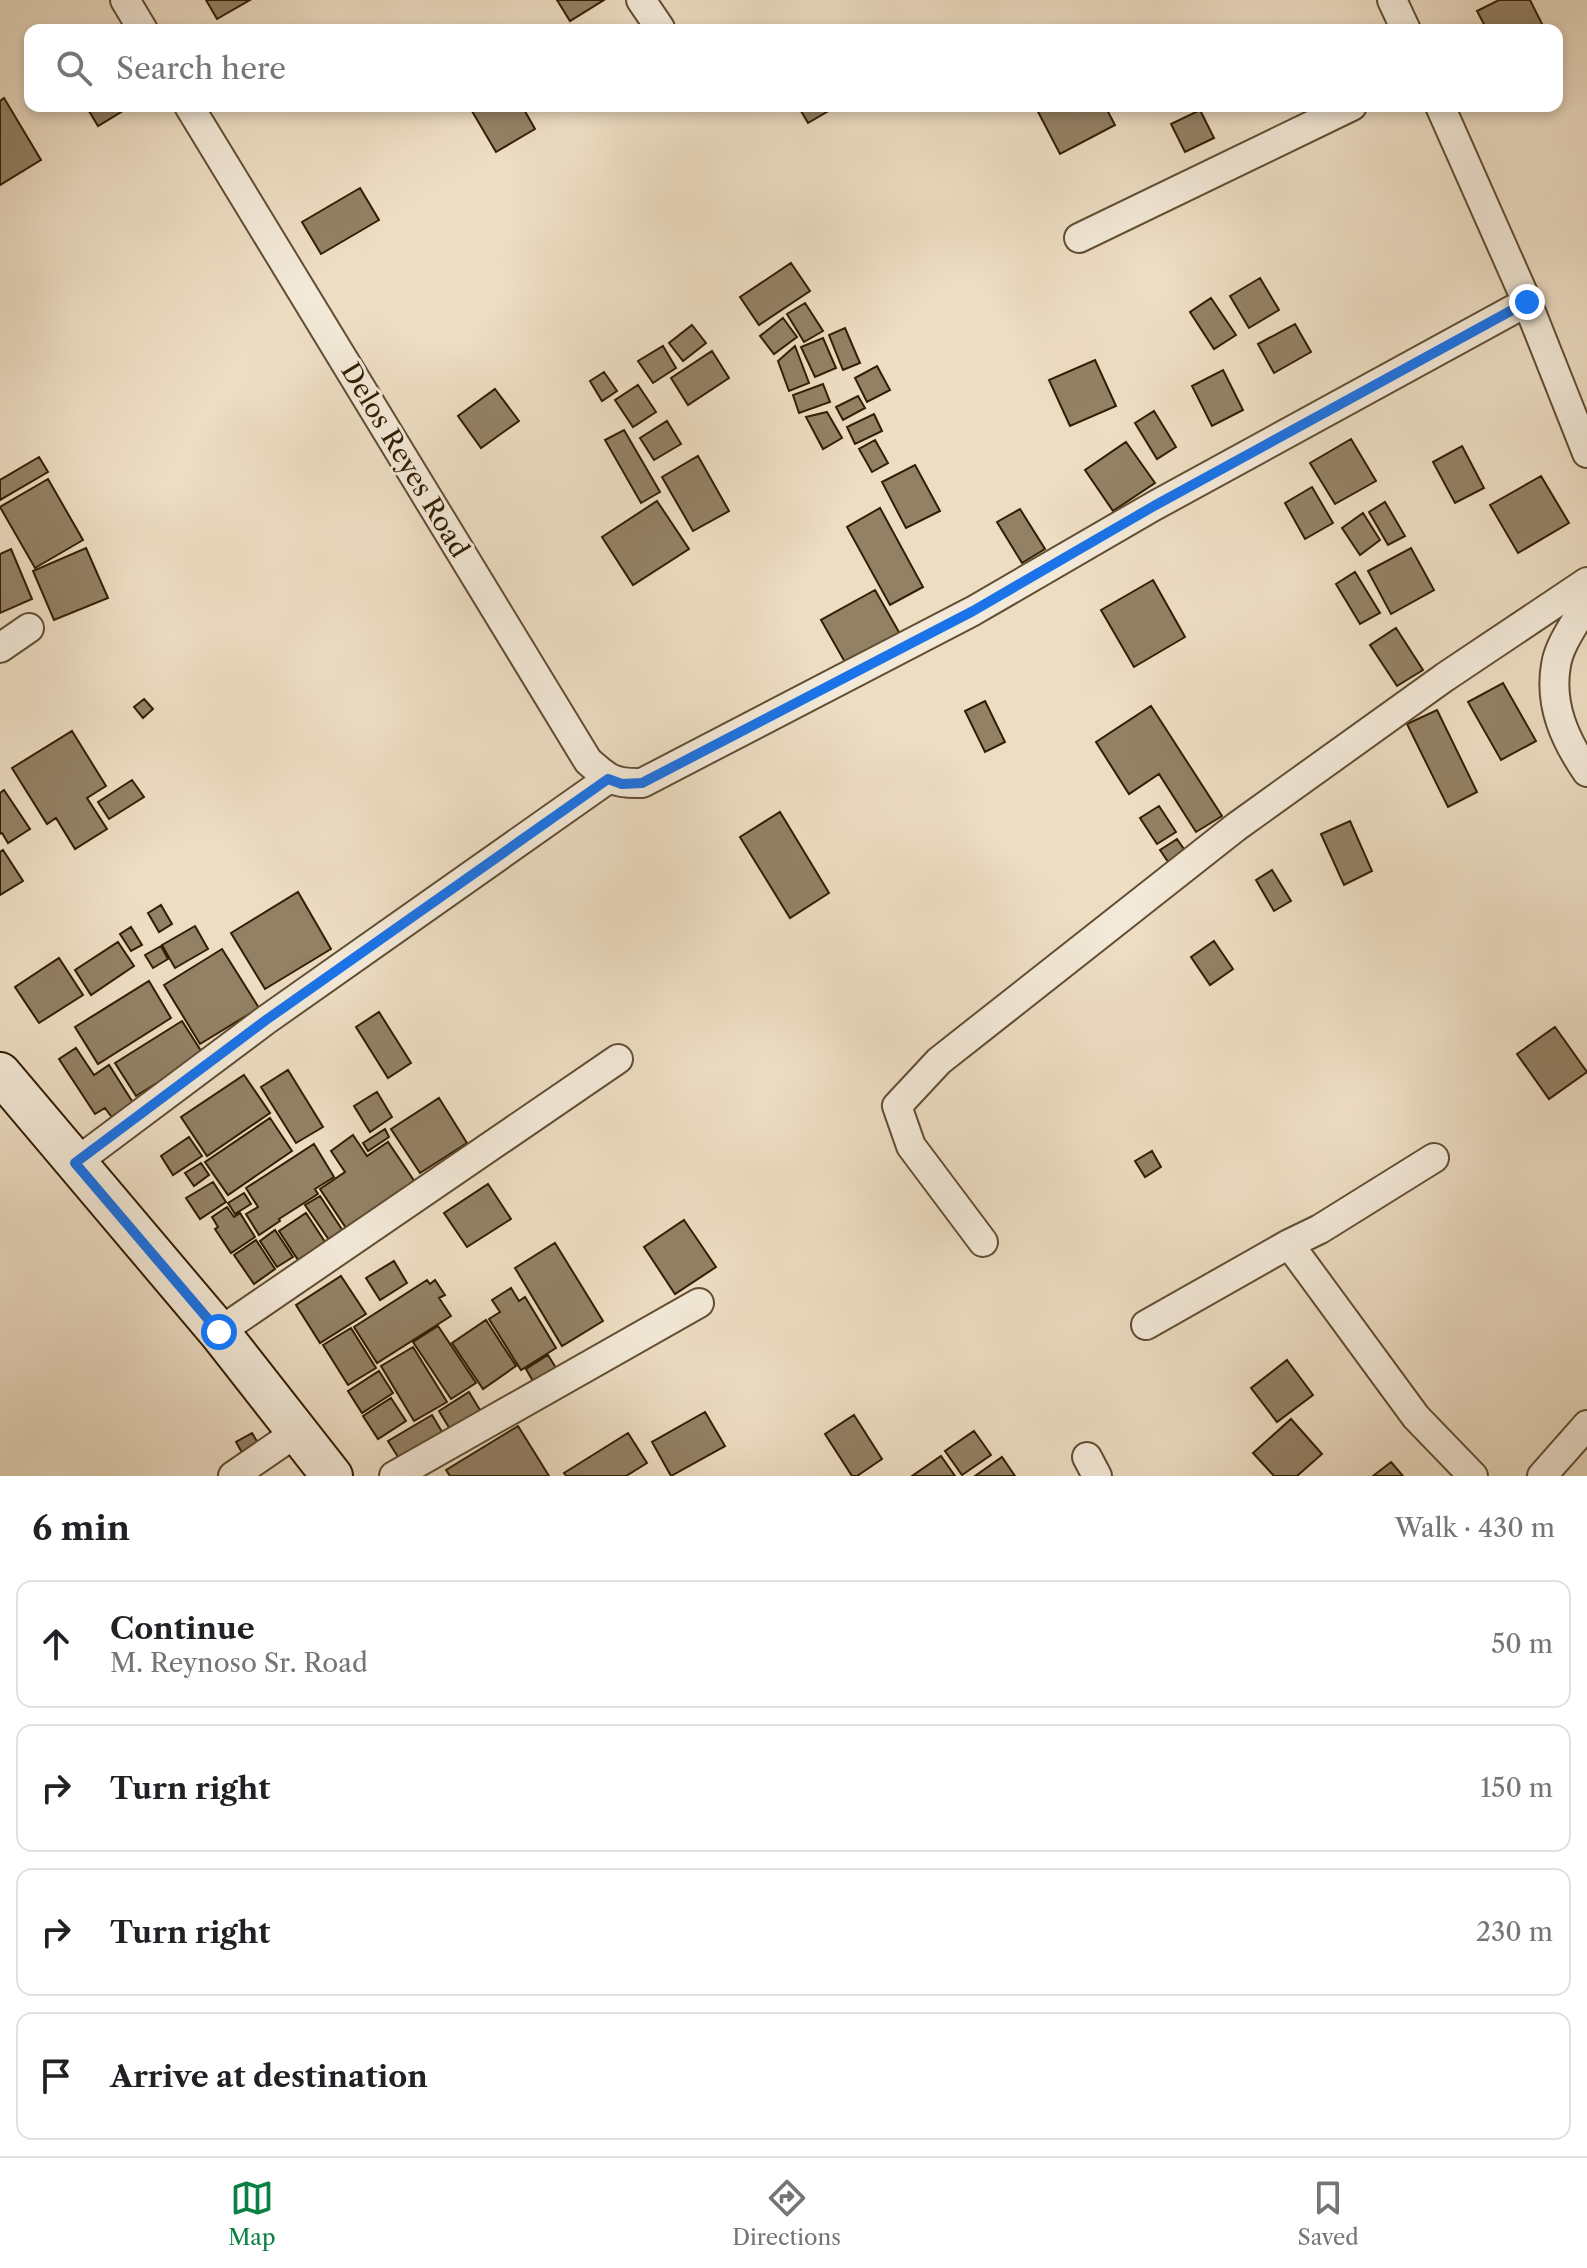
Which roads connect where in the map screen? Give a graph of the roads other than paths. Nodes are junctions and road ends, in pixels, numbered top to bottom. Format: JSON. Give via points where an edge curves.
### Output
{"nodes":[{"id":1,"x":125,"y":0,"type":"edge"},
{"id":2,"x":641,"y":0,"type":"edge"},
{"id":3,"x":1392,"y":0,"type":"edge"},
{"id":4,"x":139,"y":24,"type":"edge"},
{"id":5,"x":657,"y":24,"type":"edge"},
{"id":6,"x":1403,"y":24,"type":"edge"},
{"id":7,"x":193,"y":112,"type":"edge"},
{"id":8,"x":1340,"y":112,"type":"edge"},
{"id":9,"x":1443,"y":112,"type":"edge"},
{"id":10,"x":1079,"y":238,"type":"dead end"},
{"id":11,"x":1527,"y":302,"type":"junction"},
{"id":12,"x":1587,"y":453,"type":"edge"},
{"id":13,"x":1587,"y":582,"type":"edge"},
{"id":14,"x":1587,"y":602,"type":"edge"},
{"id":15,"x":29,"y":628,"type":"dead end"},
{"id":16,"x":0,"y":648,"type":"edge"},
{"id":17,"x":1587,"y":772,"type":"edge"},
{"id":18,"x":608,"y":779,"type":"junction"},
{"id":19,"x":618,"y":1059,"type":"dead end"},
{"id":20,"x":0,"y":1073,"type":"edge"},
{"id":21,"x":1434,"y":1158,"type":"dead end"},
{"id":22,"x":75,"y":1163,"type":"junction"},
{"id":23,"x":983,"y":1242,"type":"dead end"},
{"id":24,"x":1289,"y":1244,"type":"junction"},
{"id":25,"x":699,"y":1303,"type":"dead end"},
{"id":26,"x":1146,"y":1325,"type":"dead end"},
{"id":27,"x":219,"y":1332,"type":"junction"},
{"id":28,"x":1587,"y":1425,"type":"edge"},
{"id":29,"x":297,"y":1432,"type":"junction"},
{"id":30,"x":233,"y":1476,"type":"edge"},
{"id":31,"x":332,"y":1476,"type":"edge"},
{"id":32,"x":394,"y":1476,"type":"edge"},
{"id":33,"x":1473,"y":1476,"type":"edge"},
{"id":34,"x":1542,"y":1476,"type":"edge"}],
"edges":[{"from":1,"to":4,"type":"street"},
{"from":2,"to":5,"type":"street"},
{"from":3,"to":6,"type":"street"},
{"from":7,"to":18,"type":"street","name":"Delos Reyes Road","via":[[588,761]]},
{"from":8,"to":10,"type":"street"},
{"from":9,"to":11,"type":"street"},
{"from":11,"to":12,"type":"street"},
{"from":11,"to":18,"type":"street","via":[[973,611],[642,783]]},
{"from":13,"to":23,"type":"street","via":[[1236,827],[939,1061],[897,1106],[911,1146]]},
{"from":14,"to":17,"type":"street","via":[[1556,663],[1555,695],[1564,736]]},
{"from":15,"to":16,"type":"street"},
{"from":18,"to":22,"type":"street","via":[[266,1020]]},
{"from":19,"to":27,"type":"street"},
{"from":20,"to":22,"type":"street"},
{"from":21,"to":24,"type":"street"},
{"from":22,"to":27,"type":"street"},
{"from":24,"to":26,"type":"street"},
{"from":24,"to":33,"type":"street","via":[[1416,1417]]},
{"from":25,"to":32,"type":"street"},
{"from":27,"to":29,"type":"street"},
{"from":28,"to":34,"type":"street"},
{"from":29,"to":30,"type":"street"},
{"from":29,"to":31,"type":"street"}]}
